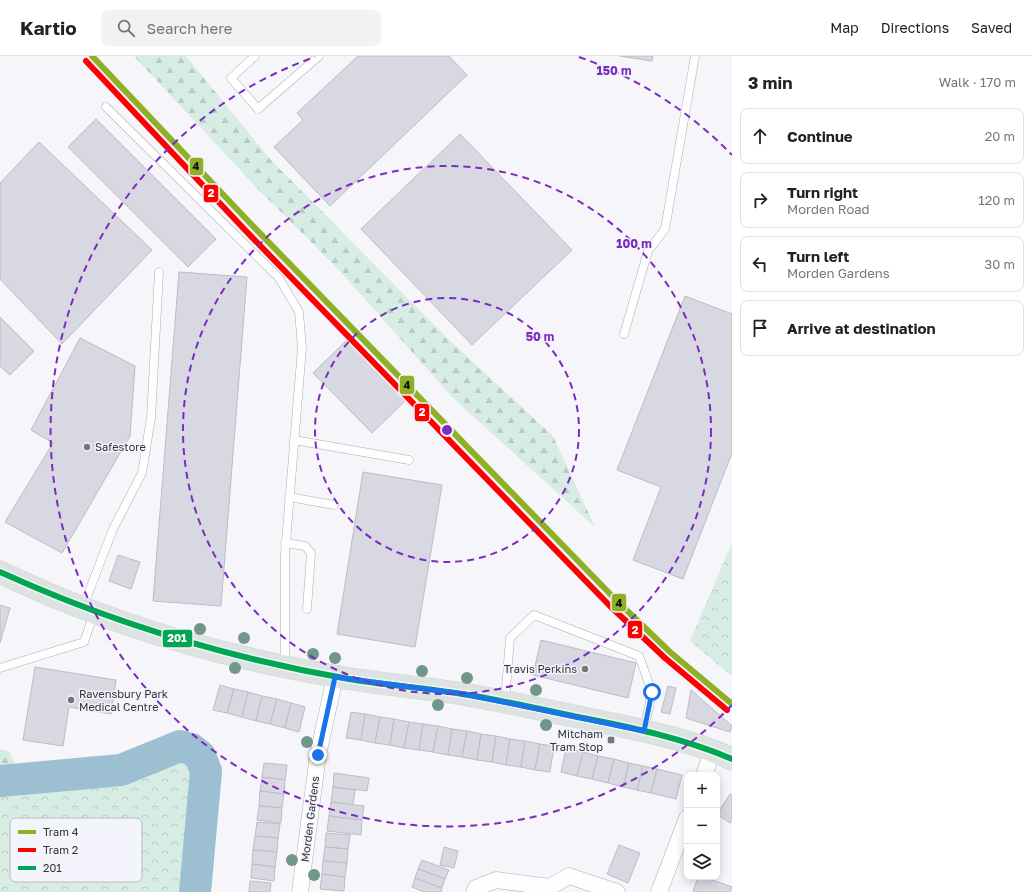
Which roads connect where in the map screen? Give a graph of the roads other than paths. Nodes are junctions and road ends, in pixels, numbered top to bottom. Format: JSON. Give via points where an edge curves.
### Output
{"nodes":[{"id":1,"x":255,"y":56,"type":"edge"},
{"id":2,"x":319,"y":56,"type":"edge"},
{"id":3,"x":695,"y":56,"type":"edge"},
{"id":4,"x":106,"y":107,"type":"dead end"},
{"id":5,"x":159,"y":272,"type":"dead end"},
{"id":6,"x":624,"y":334,"type":"dead end"},
{"id":7,"x":294,"y":440,"type":"junction"},
{"id":8,"x":409,"y":460,"type":"dead end"},
{"id":9,"x":290,"y":497,"type":"junction"},
{"id":10,"x":334,"y":505,"type":"dead end"},
{"id":11,"x":285,"y":543,"type":"junction"},
{"id":12,"x":0,"y":572,"type":"edge"},
{"id":13,"x":307,"y":609,"type":"dead end"},
{"id":14,"x":89,"y":610,"type":"junction"},
{"id":15,"x":285,"y":667,"type":"junction"},
{"id":16,"x":0,"y":668,"type":"edge"},
{"id":17,"x":335,"y":677,"type":"junction"},
{"id":18,"x":505,"y":702,"type":"junction"},
{"id":19,"x":644,"y":731,"type":"junction"},
{"id":20,"x":722,"y":755,"type":"edge"},
{"id":21,"x":707,"y":772,"type":"edge"},
{"id":22,"x":684,"y":826,"type":"edge"},
{"id":23,"x":300,"y":892,"type":"edge"},
{"id":24,"x":474,"y":892,"type":"edge"},
{"id":25,"x":617,"y":892,"type":"edge"},
{"id":26,"x":659,"y":892,"type":"edge"}],
"edges":[{"from":1,"to":2,"type":"lane","via":[[231,78],[258,109]]},
{"from":3,"to":6,"type":"lane","via":[[665,229],[648,251]]},
{"from":4,"to":7,"type":"lane","via":[[279,278],[299,312],[302,348]]},
{"from":5,"to":14,"type":"lane","via":[[151,418],[142,473],[113,529]]},
{"from":7,"to":8,"type":"lane"},
{"from":7,"to":9,"type":"lane"},
{"from":9,"to":10,"type":"lane"},
{"from":9,"to":11,"type":"lane"},
{"from":11,"to":13,"type":"lane","via":[[305,546],[311,553]]},
{"from":11,"to":15,"type":"lane"},
{"from":12,"to":14,"type":"main road"},
{"from":14,"to":15,"type":"main road","via":[[162,636]]},
{"from":14,"to":16,"type":"lane","via":[[84,642]]},
{"from":15,"to":17,"type":"main road"},
{"from":17,"to":18,"type":"main road"},
{"from":17,"to":23,"type":"street","name":"Morden Gardens","via":[[318,755]]},
{"from":18,"to":19,"type":"main road"},
{"from":18,"to":19,"type":"lane","via":[[510,638],[534,615],[639,656],[652,692]]},
{"from":19,"to":20,"type":"main road"},
{"from":20,"to":21,"type":"street"},
{"from":22,"to":26,"type":"street"},
{"from":24,"to":25,"type":"street","via":[[476,888],[496,880],[550,887],[569,876]]}]}
